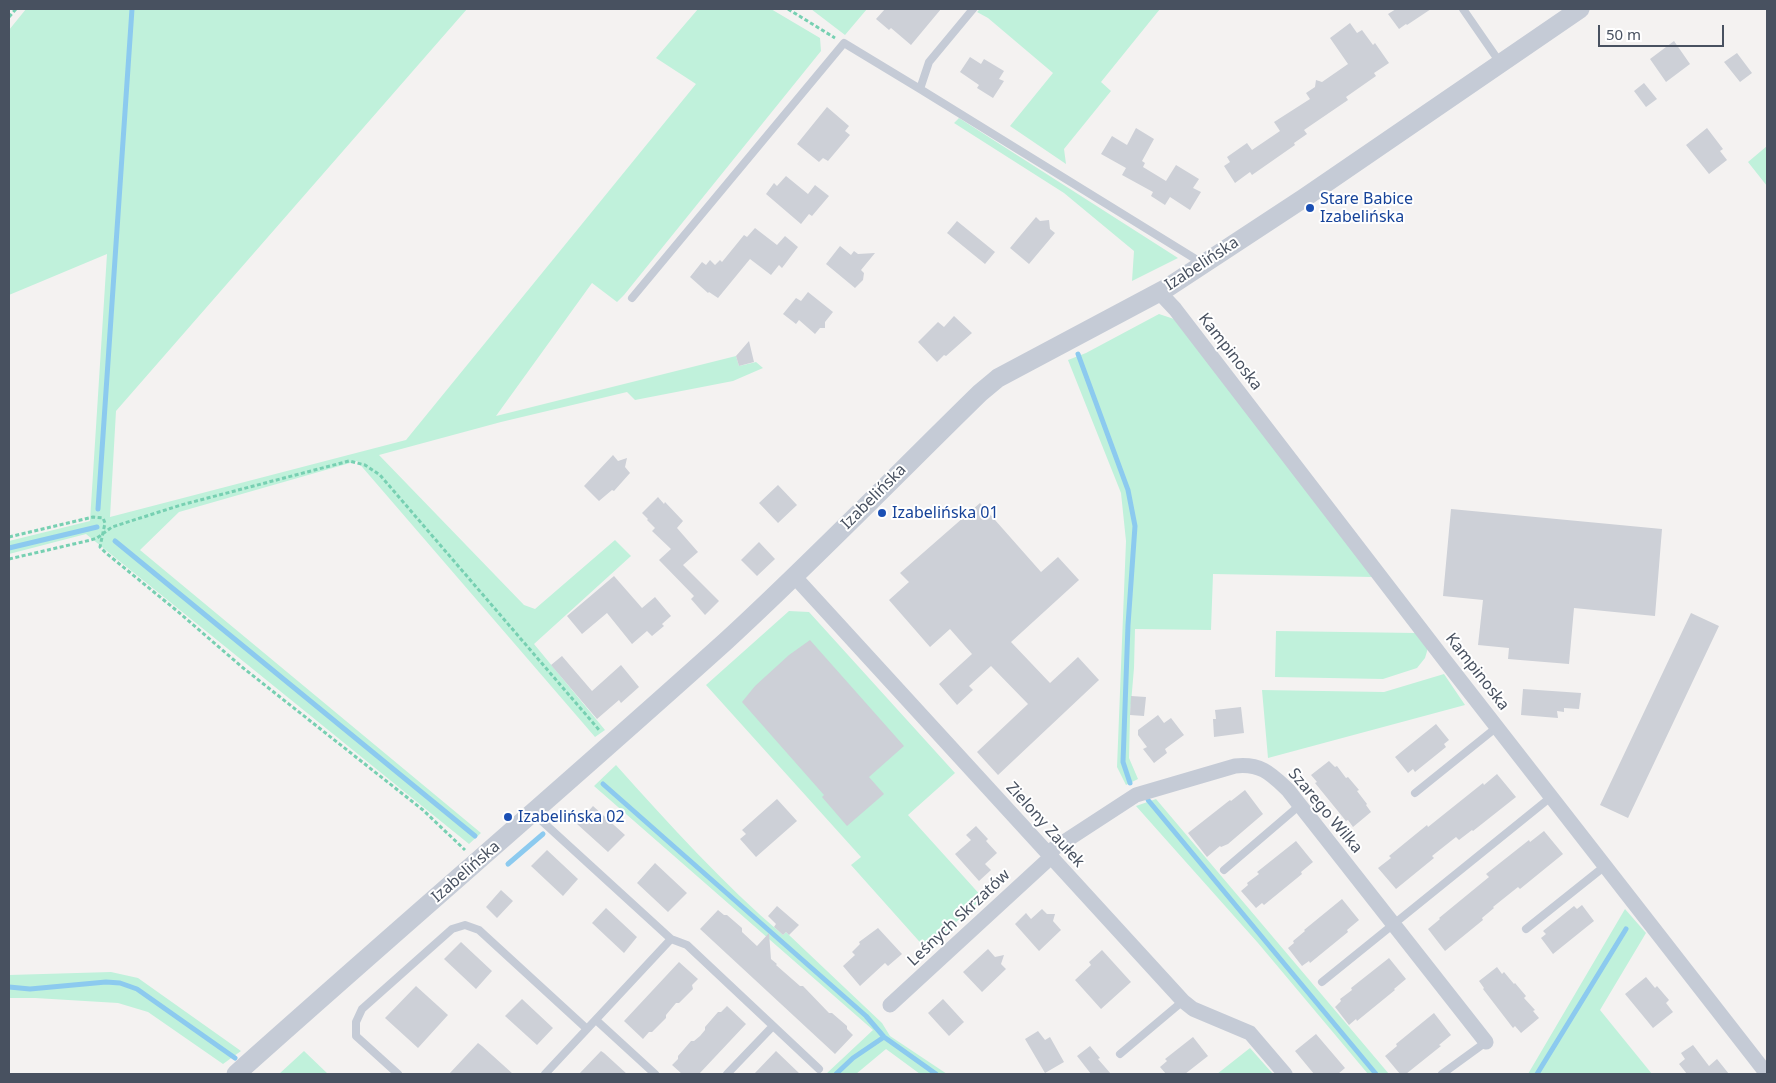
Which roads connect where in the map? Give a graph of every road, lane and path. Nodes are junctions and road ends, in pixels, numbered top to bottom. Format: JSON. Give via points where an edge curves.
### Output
{"nodes":[{"id":1,"x":16,"y":9,"type":"edge"},
{"id":2,"x":788,"y":9,"type":"edge"},
{"id":3,"x":972,"y":9,"type":"edge"},
{"id":4,"x":1463,"y":9,"type":"edge"},
{"id":5,"x":1580,"y":9,"type":"edge"},
{"id":6,"x":9,"y":17,"type":"edge"},
{"id":7,"x":844,"y":43,"type":"junction"},
{"id":8,"x":1500,"y":64,"type":"junction"},
{"id":9,"x":920,"y":89,"type":"junction"},
{"id":10,"x":1203,"y":263,"type":"junction"},
{"id":11,"x":1159,"y":292,"type":"junction"},
{"id":12,"x":632,"y":298,"type":"dead end"},
{"id":13,"x":104,"y":533,"type":"junction"},
{"id":14,"x":9,"y":537,"type":"edge"},
{"id":15,"x":9,"y":559,"type":"edge"},
{"id":16,"x":794,"y":576,"type":"junction"},
{"id":17,"x":1497,"y":728,"type":"junction"},
{"id":18,"x":610,"y":743,"type":"junction"},
{"id":19,"x":1415,"y":793,"type":"dead end"},
{"id":20,"x":1551,"y":797,"type":"junction"},
{"id":21,"x":1300,"y":806,"type":"junction"},
{"id":22,"x":533,"y":813,"type":"junction"},
{"id":23,"x":1049,"y":855,"type":"junction"},
{"id":24,"x":476,"y":864,"type":"junction"},
{"id":25,"x":1605,"y":866,"type":"junction"},
{"id":26,"x":1224,"y":870,"type":"dead end"},
{"id":27,"x":1393,"y":924,"type":"junction"},
{"id":28,"x":1526,"y":929,"type":"dead end"},
{"id":29,"x":671,"y":939,"type":"junction"},
{"id":30,"x":1322,"y":982,"type":"dead end"},
{"id":31,"x":1183,"y":1001,"type":"junction"},
{"id":32,"x":890,"y":1005,"type":"dead end"},
{"id":33,"x":596,"y":1020,"type":"junction"},
{"id":34,"x":772,"y":1027,"type":"junction"},
{"id":35,"x":587,"y":1029,"type":"junction"},
{"id":36,"x":1486,"y":1042,"type":"joint"},
{"id":37,"x":1120,"y":1054,"type":"dead end"},
{"id":38,"x":819,"y":1069,"type":"dead end"},
{"id":39,"x":236,"y":1074,"type":"edge"},
{"id":40,"x":398,"y":1074,"type":"edge"},
{"id":41,"x":546,"y":1074,"type":"edge"},
{"id":42,"x":655,"y":1074,"type":"edge"},
{"id":43,"x":728,"y":1074,"type":"edge"},
{"id":44,"x":1285,"y":1074,"type":"edge"},
{"id":45,"x":1442,"y":1074,"type":"edge"},
{"id":46,"x":1767,"y":1074,"type":"edge"}],
"edges":[{"from":1,"to":6,"type":"path"},
{"from":2,"to":7,"type":"path"},
{"from":3,"to":9,"type":"lane","via":[[929,62]]},
{"from":4,"to":8,"type":"lane"},
{"from":5,"to":8,"type":"street","name":"Izabelińska"},
{"from":7,"to":9,"type":"lane"},
{"from":7,"to":12,"type":"lane"},
{"from":8,"to":10,"type":"street","name":"Izabelińska"},
{"from":9,"to":10,"type":"lane"},
{"from":10,"to":11,"type":"street","name":"Izabelińska"},
{"from":11,"to":16,"type":"street","name":"Izabelińska","via":[[998,378]]},
{"from":11,"to":17,"type":"street","name":"Kampinoska"},
{"from":13,"to":14,"type":"path","via":[[103,518],[93,517]]},
{"from":13,"to":15,"type":"path","via":[[90,540]]},
{"from":13,"to":18,"type":"path","via":[[112,527],[181,505],[288,476],[349,461],[365,465],[380,475]]},
{"from":13,"to":24,"type":"path","via":[[100,547],[106,553],[242,667],[423,810]]},
{"from":16,"to":18,"type":"street","name":"Izabelińska"},
{"from":16,"to":23,"type":"street","name":"Zielony Zaułek"},
{"from":17,"to":19,"type":"lane"},
{"from":17,"to":20,"type":"street","name":"Kampinoska"},
{"from":18,"to":22,"type":"street","name":"Izabelińska"},
{"from":20,"to":25,"type":"street","name":"Kampinoska"},
{"from":20,"to":27,"type":"lane"},
{"from":21,"to":23,"type":"street","name":"Szarego Wilka","via":[[1270,773],[1245,765],[1235,766],[1136,795]]},
{"from":21,"to":26,"type":"lane"},
{"from":21,"to":27,"type":"street","name":"Szarego Wilka"},
{"from":22,"to":24,"type":"street","name":"Izabelińska"},
{"from":22,"to":29,"type":"lane"},
{"from":23,"to":31,"type":"street","name":"Zielony Zaułek"},
{"from":23,"to":32,"type":"street","name":"Leśnych Skrzatów"},
{"from":24,"to":39,"type":"street","name":"Izabelińska"},
{"from":25,"to":28,"type":"lane"},
{"from":25,"to":46,"type":"street","name":"Kampinoska"},
{"from":27,"to":30,"type":"lane"},
{"from":27,"to":36,"type":"street","name":"Szarego Wilka"},
{"from":29,"to":33,"type":"lane"},
{"from":29,"to":34,"type":"lane","via":[[687,945]]},
{"from":31,"to":37,"type":"lane"},
{"from":31,"to":44,"type":"street","name":"Zielony Zaułek","via":[[1193,1009],[1250,1033]]},
{"from":33,"to":35,"type":"lane"},
{"from":33,"to":42,"type":"lane"},
{"from":34,"to":38,"type":"lane"},
{"from":34,"to":43,"type":"lane"},
{"from":35,"to":40,"type":"lane","via":[[479,930],[466,925],[452,929],[362,1009],[356,1022],[356,1036]]},
{"from":35,"to":41,"type":"lane"},
{"from":36,"to":45,"type":"lane"}]}
